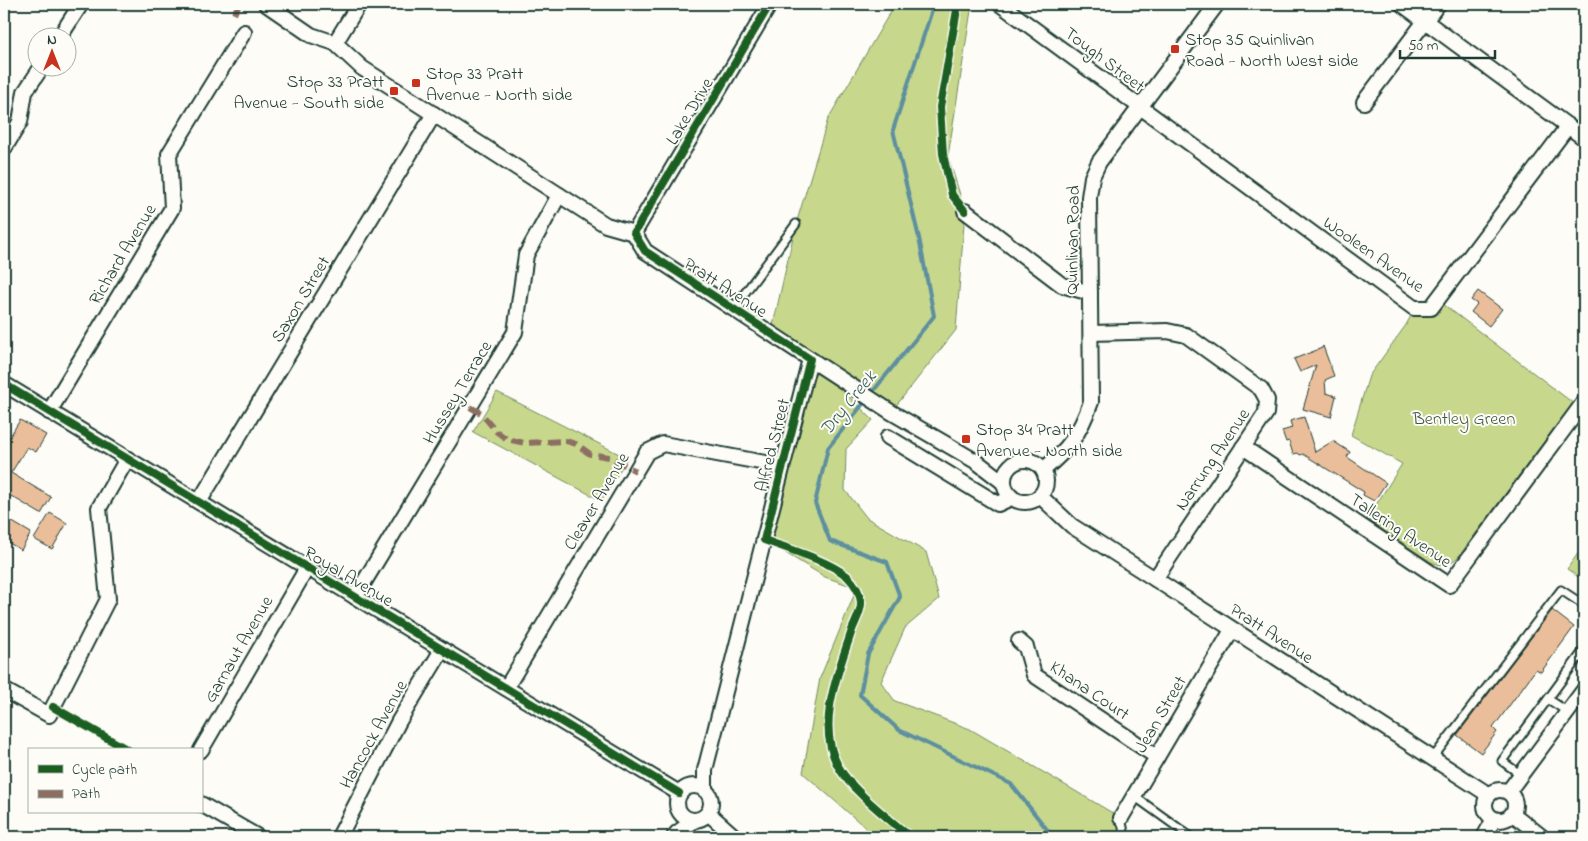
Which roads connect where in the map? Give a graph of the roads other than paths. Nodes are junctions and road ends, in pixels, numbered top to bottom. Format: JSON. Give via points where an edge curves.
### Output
{"nodes":[{"id":1,"x":81,"y":4,"type":"edge"},
{"id":2,"x":266,"y":4,"type":"edge"},
{"id":3,"x":359,"y":4,"type":"edge"},
{"id":4,"x":770,"y":4,"type":"edge"},
{"id":5,"x":1000,"y":4,"type":"edge"},
{"id":6,"x":1216,"y":4,"type":"edge"},
{"id":7,"x":1402,"y":4,"type":"edge"},
{"id":8,"x":1438,"y":4,"type":"edge"},
{"id":9,"x":1425,"y":21,"type":"junction"},
{"id":10,"x":66,"y":28,"type":"edge"},
{"id":11,"x":244,"y":32,"type":"dead end"},
{"id":12,"x":335,"y":42,"type":"junction"},
{"id":13,"x":34,"y":78,"type":"edge"},
{"id":14,"x":1364,"y":102,"type":"dead end"},
{"id":15,"x":1139,"y":108,"type":"junction"},
{"id":16,"x":434,"y":114,"type":"junction"},
{"id":17,"x":1568,"y":126,"type":"junction"},
{"id":18,"x":1584,"y":138,"type":"edge"},
{"id":19,"x":4,"y":148,"type":"edge"},
{"id":20,"x":559,"y":195,"type":"junction"},
{"id":21,"x":965,"y":212,"type":"dead end"},
{"id":22,"x":796,"y":224,"type":"dead end"},
{"id":23,"x":634,"y":233,"type":"junction"},
{"id":24,"x":1090,"y":293,"type":"junction"},
{"id":25,"x":733,"y":309,"type":"junction"},
{"id":26,"x":1090,"y":333,"type":"junction"},
{"id":27,"x":810,"y":358,"type":"junction"},
{"id":28,"x":4,"y":384,"type":"edge"},
{"id":29,"x":1584,"y":402,"type":"edge"},
{"id":30,"x":48,"y":412,"type":"junction"},
{"id":31,"x":888,"y":437,"type":"dead end"},
{"id":32,"x":1243,"y":446,"type":"junction"},
{"id":33,"x":127,"y":459,"type":"junction"},
{"id":34,"x":782,"y":466,"type":"junction"},
{"id":35,"x":1043,"y":470,"type":"junction"},
{"id":36,"x":1005,"y":476,"type":"junction"},
{"id":37,"x":1040,"y":496,"type":"junction"},
{"id":38,"x":1011,"y":498,"type":"junction"},
{"id":39,"x":199,"y":502,"type":"junction"},
{"id":40,"x":307,"y":568,"type":"junction"},
{"id":41,"x":1155,"y":579,"type":"junction"},
{"id":42,"x":355,"y":597,"type":"junction"},
{"id":43,"x":1584,"y":605,"type":"edge"},
{"id":44,"x":1232,"y":630,"type":"junction"},
{"id":45,"x":1019,"y":641,"type":"dead end"},
{"id":46,"x":442,"y":650,"type":"junction"},
{"id":47,"x":1584,"y":650,"type":"edge"},
{"id":48,"x":506,"y":688,"type":"junction"},
{"id":49,"x":4,"y":690,"type":"edge"},
{"id":50,"x":1584,"y":690,"type":"edge"},
{"id":51,"x":1548,"y":699,"type":"junction"},
{"id":52,"x":1568,"y":712,"type":"junction"},
{"id":53,"x":202,"y":748,"type":"edge"},
{"id":54,"x":1157,"y":758,"type":"junction"},
{"id":55,"x":1432,"y":759,"type":"junction"},
{"id":56,"x":1521,"y":775,"type":"junction"},
{"id":57,"x":699,"y":787,"type":"junction"},
{"id":58,"x":1508,"y":792,"type":"junction"},
{"id":59,"x":679,"y":793,"type":"junction"},
{"id":60,"x":1489,"y":795,"type":"junction"},
{"id":61,"x":1134,"y":796,"type":"junction"},
{"id":62,"x":202,"y":805,"type":"edge"},
{"id":63,"x":678,"y":810,"type":"junction"},
{"id":64,"x":708,"y":813,"type":"junction"},
{"id":65,"x":1513,"y":814,"type":"junction"},
{"id":66,"x":1121,"y":818,"type":"joint"},
{"id":67,"x":1494,"y":819,"type":"junction"},
{"id":68,"x":695,"y":820,"type":"junction"},
{"id":69,"x":676,"y":835,"type":"edge"},
{"id":70,"x":258,"y":837,"type":"edge"},
{"id":71,"x":339,"y":837,"type":"edge"},
{"id":72,"x":735,"y":837,"type":"edge"},
{"id":73,"x":1125,"y":837,"type":"edge"},
{"id":74,"x":1191,"y":837,"type":"edge"},
{"id":75,"x":1484,"y":837,"type":"edge"},
{"id":76,"x":1542,"y":837,"type":"edge"}],
"edges":[{"from":1,"to":10,"type":"street"},
{"from":2,"to":12,"type":"street","via":[[311,34]]},
{"from":3,"to":12,"type":"street"},
{"from":4,"to":23,"type":"street","name":"Lake Drive"},
{"from":5,"to":15,"type":"street","name":"Tough Street"},
{"from":6,"to":15,"type":"street","name":"Quinlivan Road"},
{"from":7,"to":9,"type":"street"},
{"from":8,"to":9,"type":"street"},
{"from":9,"to":14,"type":"street"},
{"from":9,"to":17,"type":"street"},
{"from":11,"to":30,"type":"street","name":"Richard Avenue","via":[[169,154],[172,208]]},
{"from":12,"to":16,"type":"street","via":[[362,68]]},
{"from":13,"to":19,"type":"street","via":[[25,92],[20,122]]},
{"from":15,"to":17,"type":"street","name":"Wooleen Avenue","via":[[1414,308],[1431,308]]},
{"from":15,"to":24,"type":"street","name":"Quinlivan Road","via":[[1098,162],[1092,177],[1089,197]]},
{"from":16,"to":20,"type":"street"},
{"from":16,"to":39,"type":"street","name":"Saxon Street"},
{"from":17,"to":18,"type":"street"},
{"from":20,"to":23,"type":"street","via":[[606,225]]},
{"from":20,"to":42,"type":"street","name":"Hussey Terrace","via":[[526,255],[515,332]]},
{"from":21,"to":24,"type":"street","via":[[1062,285]]},
{"from":22,"to":25,"type":"lane"},
{"from":23,"to":25,"type":"street","name":"Pratt Avenue","via":[[645,252]]},
{"from":24,"to":26,"type":"street","name":"Quinlivan Road"},
{"from":25,"to":27,"type":"street","name":"Pratt Avenue"},
{"from":26,"to":32,"type":"street","name":"Narrung Avenue","via":[[1167,331],[1186,335],[1261,389],[1267,400],[1266,413]]},
{"from":26,"to":35,"type":"street","name":"Quinlivan Road","via":[[1091,402],[1083,424],[1063,454]]},
{"from":27,"to":34,"type":"street","name":"Alfred Street"},
{"from":27,"to":36,"type":"street","name":"Pratt Avenue","via":[[891,412]]},
{"from":28,"to":30,"type":"street","name":"Royal Avenue"},
{"from":29,"to":32,"type":"street","name":"Tallering Avenue","via":[[1449,585]]},
{"from":30,"to":33,"type":"street","name":"Royal Avenue"},
{"from":31,"to":38,"type":"street","via":[[998,504]]},
{"from":32,"to":41,"type":"street","name":"Narrung Avenue"},
{"from":33,"to":39,"type":"street","name":"Royal Avenue"},
{"from":33,"to":49,"type":"street","via":[[99,508],[108,600],[49,715]]},
{"from":34,"to":48,"type":"street","name":"Cleaver Avenue","via":[[663,444],[647,452]]},
{"from":34,"to":57,"type":"street","name":"Alfred Street"},
{"from":35,"to":36,"type":"street","via":[[1031,460],[1020,460],[1009,466]]},
{"from":35,"to":37,"type":"street","via":[[1046,486]]},
{"from":36,"to":38,"type":"street","via":[[1005,489]]},
{"from":37,"to":38,"type":"street","via":[[1026,502]]},
{"from":37,"to":41,"type":"street","name":"Pratt Avenue","via":[[1072,526]]},
{"from":39,"to":40,"type":"street","name":"Royal Avenue"},
{"from":40,"to":42,"type":"street","name":"Royal Avenue"},
{"from":40,"to":53,"type":"street","name":"Garnaut Avenue"},
{"from":41,"to":44,"type":"street","name":"Pratt Avenue"},
{"from":42,"to":46,"type":"street","name":"Royal Avenue"},
{"from":43,"to":55,"type":"lane","via":[[1561,590]]},
{"from":44,"to":54,"type":"street","name":"Jean Street"},
{"from":44,"to":55,"type":"street","name":"Pratt Avenue"},
{"from":45,"to":54,"type":"street","name":"Khana Court","via":[[1026,647],[1034,675]]},
{"from":46,"to":48,"type":"street","name":"Royal Avenue"},
{"from":46,"to":71,"type":"street","name":"Hancock Avenue","via":[[399,721]]},
{"from":47,"to":51,"type":"lane"},
{"from":48,"to":59,"type":"street","name":"Royal Avenue"},
{"from":50,"to":52,"type":"street"},
{"from":51,"to":52,"type":"lane"},
{"from":51,"to":56,"type":"lane","via":[[1502,761]]},
{"from":52,"to":56,"type":"street"},
{"from":54,"to":61,"type":"street","name":"Jean Street"},
{"from":55,"to":60,"type":"street","name":"Pratt Avenue"},
{"from":56,"to":58,"type":"street"},
{"from":57,"to":59,"type":"street","via":[[685,788]]},
{"from":57,"to":64,"type":"street","via":[[711,799]]},
{"from":58,"to":60,"type":"street","via":[[1498,790]]},
{"from":58,"to":65,"type":"street","via":[[1515,801]]},
{"from":59,"to":63,"type":"street"},
{"from":60,"to":67,"type":"street","via":[[1485,807]]},
{"from":61,"to":66,"type":"street","name":"Jean Street"},
{"from":61,"to":74,"type":"lane"},
{"from":62,"to":70,"type":"street"},
{"from":63,"to":68,"type":"street","via":[[686,818]]},
{"from":63,"to":69,"type":"street"},
{"from":64,"to":68,"type":"street"},
{"from":64,"to":72,"type":"street"},
{"from":65,"to":67,"type":"street","via":[[1506,820]]},
{"from":65,"to":76,"type":"street"},
{"from":66,"to":73,"type":"lane"},
{"from":67,"to":75,"type":"street"},
{"from":68,"to":69,"type":"street"}]}
